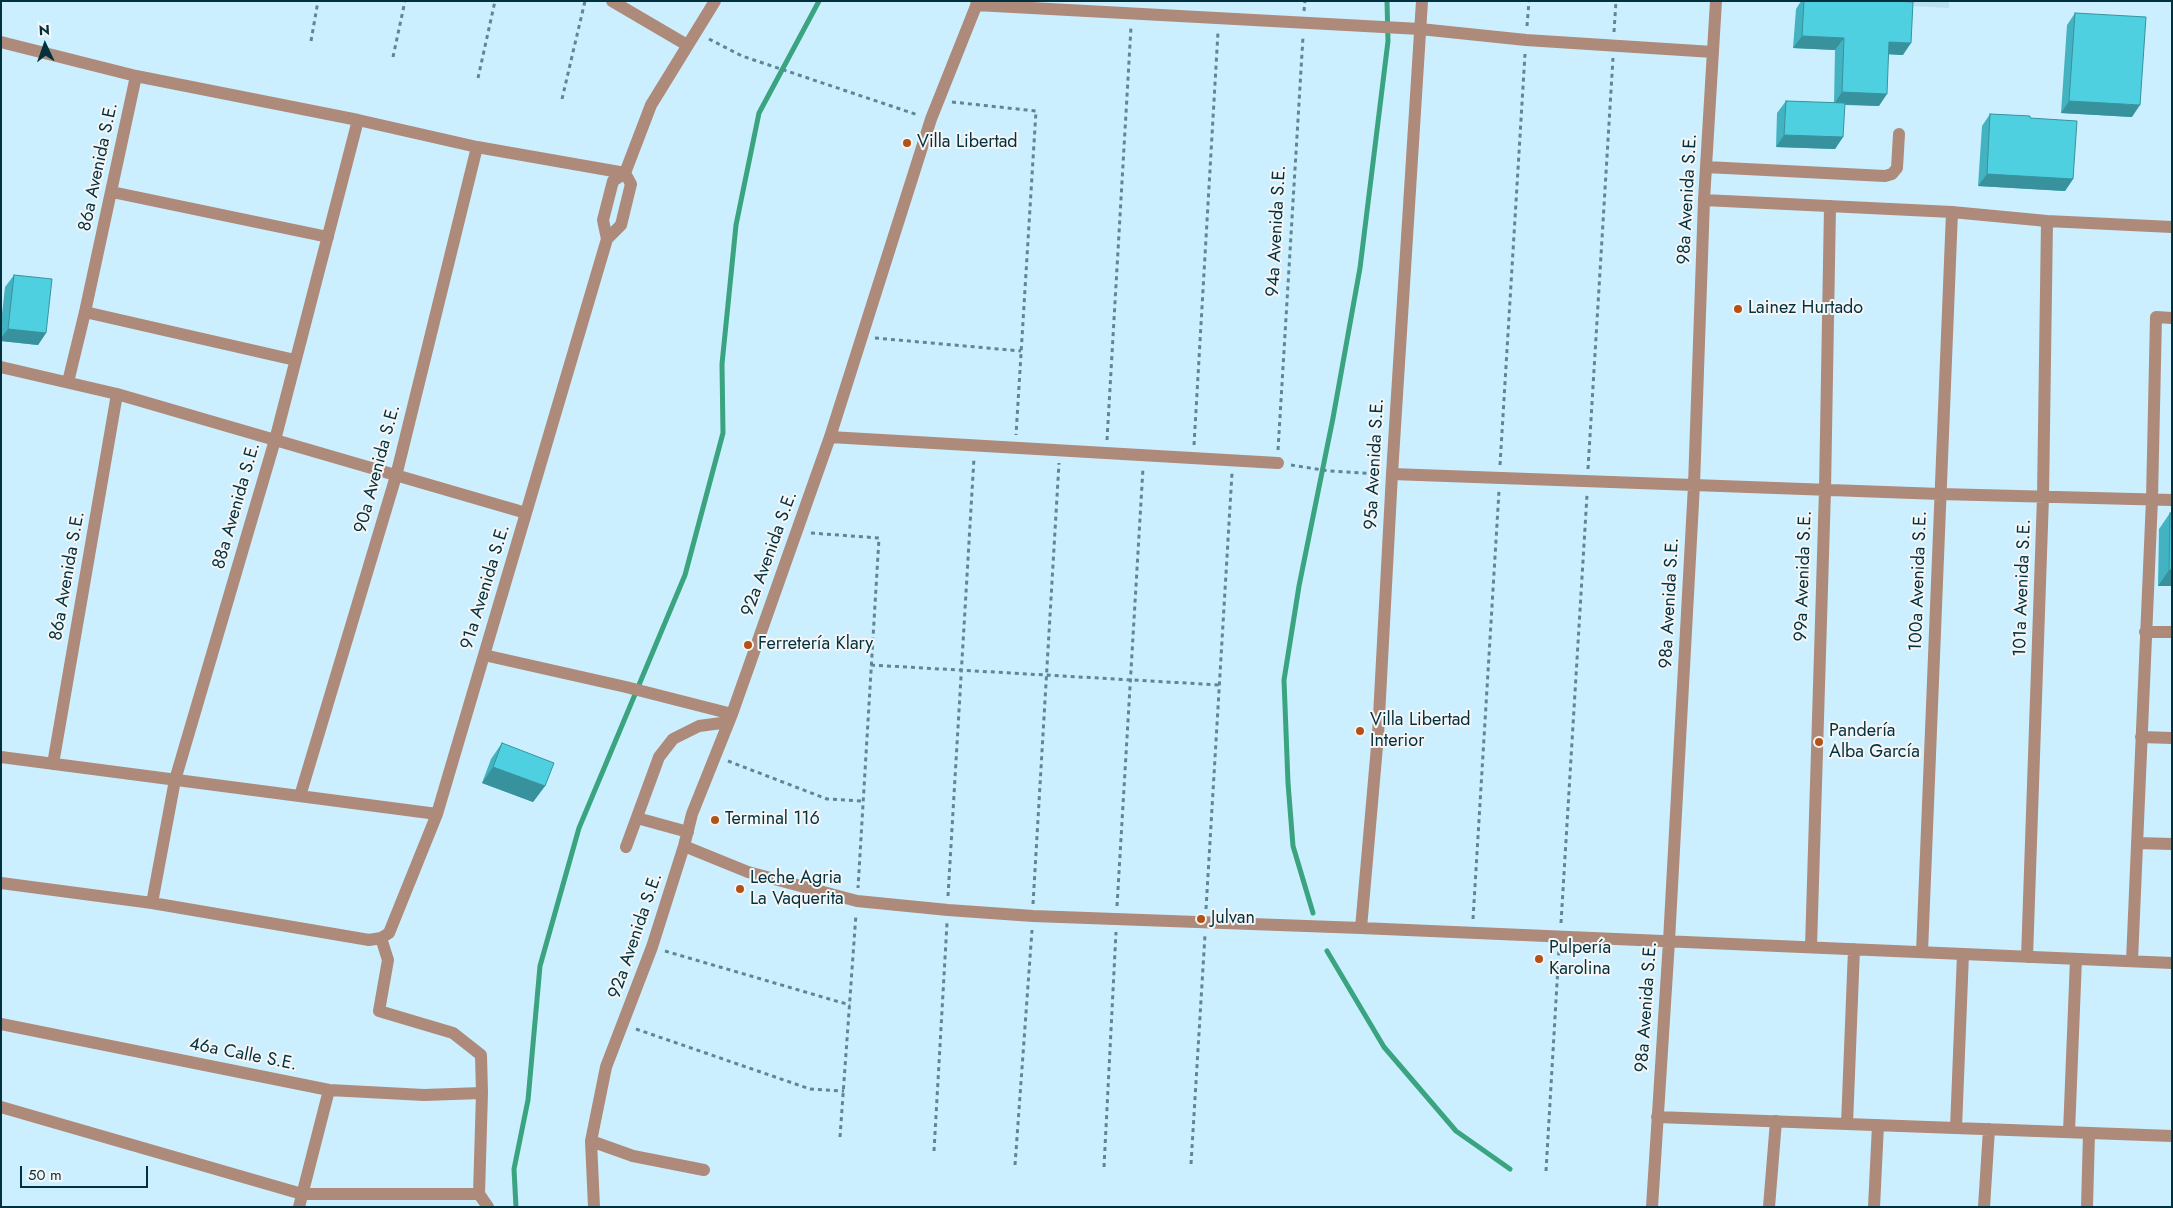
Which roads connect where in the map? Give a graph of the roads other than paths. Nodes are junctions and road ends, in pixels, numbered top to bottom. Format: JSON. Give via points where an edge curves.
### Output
{"nodes":[{"id":1,"x":612,"y":1,"type":"edge"},
{"id":2,"x":715,"y":1,"type":"edge"},
{"id":3,"x":1422,"y":1,"type":"edge"},
{"id":4,"x":1716,"y":1,"type":"edge"},
{"id":5,"x":977,"y":3,"type":"edge"},
{"id":6,"x":1420,"y":29,"type":"junction"},
{"id":7,"x":1,"y":42,"type":"edge"},
{"id":8,"x":687,"y":45,"type":"junction"},
{"id":9,"x":1713,"y":52,"type":"junction"},
{"id":10,"x":136,"y":76,"type":"junction"},
{"id":11,"x":358,"y":120,"type":"junction"},
{"id":12,"x":1899,"y":134,"type":"dead end"},
{"id":13,"x":477,"y":147,"type":"junction"},
{"id":14,"x":1706,"y":167,"type":"junction"},
{"id":15,"x":625,"y":173,"type":"junction"},
{"id":16,"x":112,"y":192,"type":"junction"},
{"id":17,"x":1704,"y":200,"type":"junction"},
{"id":18,"x":1830,"y":206,"type":"junction"},
{"id":19,"x":1952,"y":212,"type":"junction"},
{"id":20,"x":2046,"y":221,"type":"junction"},
{"id":21,"x":2172,"y":227,"type":"edge"},
{"id":22,"x":328,"y":237,"type":"junction"},
{"id":23,"x":607,"y":239,"type":"junction"},
{"id":24,"x":85,"y":312,"type":"junction"},
{"id":25,"x":2172,"y":318,"type":"edge"},
{"id":26,"x":295,"y":360,"type":"junction"},
{"id":27,"x":1,"y":367,"type":"edge"},
{"id":28,"x":68,"y":382,"type":"junction"},
{"id":29,"x":117,"y":394,"type":"junction"},
{"id":30,"x":830,"y":437,"type":"junction"},
{"id":31,"x":275,"y":440,"type":"junction"},
{"id":32,"x":1278,"y":463,"type":"road end"},
{"id":33,"x":1392,"y":474,"type":"junction"},
{"id":34,"x":396,"y":476,"type":"junction"},
{"id":35,"x":1694,"y":485,"type":"junction"},
{"id":36,"x":1824,"y":490,"type":"junction"},
{"id":37,"x":1940,"y":494,"type":"junction"},
{"id":38,"x":2043,"y":497,"type":"junction"},
{"id":39,"x":2152,"y":499,"type":"junction"},
{"id":40,"x":2172,"y":500,"type":"edge"},
{"id":41,"x":526,"y":513,"type":"junction"},
{"id":42,"x":2145,"y":632,"type":"junction"},
{"id":43,"x":2172,"y":632,"type":"edge"},
{"id":44,"x":484,"y":655,"type":"junction"},
{"id":45,"x":730,"y":718,"type":"junction"},
{"id":46,"x":2141,"y":737,"type":"junction"},
{"id":47,"x":2172,"y":738,"type":"edge"},
{"id":48,"x":1,"y":757,"type":"edge"},
{"id":49,"x":53,"y":764,"type":"junction"},
{"id":50,"x":175,"y":780,"type":"junction"},
{"id":51,"x":300,"y":796,"type":"junction"},
{"id":52,"x":437,"y":814,"type":"junction"},
{"id":53,"x":636,"y":818,"type":"junction"},
{"id":54,"x":688,"y":832,"type":"junction"},
{"id":55,"x":2137,"y":843,"type":"junction"},
{"id":56,"x":2172,"y":844,"type":"edge"},
{"id":57,"x":684,"y":846,"type":"junction"},
{"id":58,"x":626,"y":847,"type":"dead end"},
{"id":59,"x":1,"y":883,"type":"edge"},
{"id":60,"x":152,"y":903,"type":"junction"},
{"id":61,"x":1361,"y":928,"type":"junction"},
{"id":62,"x":381,"y":938,"type":"junction"},
{"id":63,"x":1669,"y":941,"type":"junction"},
{"id":64,"x":1811,"y":947,"type":"junction"},
{"id":65,"x":1854,"y":949,"type":"junction"},
{"id":66,"x":1922,"y":952,"type":"junction"},
{"id":67,"x":1963,"y":954,"type":"junction"},
{"id":68,"x":2027,"y":957,"type":"junction"},
{"id":69,"x":2076,"y":959,"type":"junction"},
{"id":70,"x":2132,"y":961,"type":"junction"},
{"id":71,"x":2172,"y":963,"type":"edge"},
{"id":72,"x":1,"y":1024,"type":"edge"},
{"id":73,"x":329,"y":1090,"type":"junction"},
{"id":74,"x":482,"y":1093,"type":"junction"},
{"id":75,"x":1,"y":1106,"type":"edge"},
{"id":76,"x":1658,"y":1117,"type":"junction"},
{"id":77,"x":1776,"y":1121,"type":"junction"},
{"id":78,"x":1847,"y":1124,"type":"junction"},
{"id":79,"x":1878,"y":1125,"type":"junction"},
{"id":80,"x":1956,"y":1128,"type":"junction"},
{"id":81,"x":1989,"y":1129,"type":"junction"},
{"id":82,"x":2069,"y":1132,"type":"junction"},
{"id":83,"x":2089,"y":1132,"type":"junction"},
{"id":84,"x":2172,"y":1136,"type":"edge"},
{"id":85,"x":591,"y":1141,"type":"junction"},
{"id":86,"x":704,"y":1170,"type":"dead end"},
{"id":87,"x":302,"y":1194,"type":"junction"},
{"id":88,"x":479,"y":1194,"type":"junction"},
{"id":89,"x":299,"y":1207,"type":"edge"},
{"id":90,"x":488,"y":1207,"type":"edge"},
{"id":91,"x":594,"y":1207,"type":"edge"},
{"id":92,"x":1652,"y":1207,"type":"edge"},
{"id":93,"x":1769,"y":1207,"type":"edge"},
{"id":94,"x":1874,"y":1207,"type":"edge"},
{"id":95,"x":1984,"y":1207,"type":"edge"},
{"id":96,"x":2087,"y":1207,"type":"edge"}],
"edges":[{"from":1,"to":8,"type":"street"},
{"from":2,"to":8,"type":"street","name":"91a Avenida S.E."},
{"from":3,"to":6,"type":"street","name":"95a Avenida S.E."},
{"from":4,"to":9,"type":"street","name":"98a Avenida S.E."},
{"from":5,"to":6,"type":"street"},
{"from":5,"to":30,"type":"street","name":"92a Avenida S.E.","via":[[931,119]]},
{"from":6,"to":9,"type":"street","via":[[1526,40]]},
{"from":6,"to":33,"type":"street","name":"95a Avenida S.E."},
{"from":7,"to":10,"type":"street"},
{"from":8,"to":15,"type":"street","name":"91a Avenida S.E.","via":[[651,105]]},
{"from":9,"to":14,"type":"street","name":"98a Avenida S.E."},
{"from":10,"to":11,"type":"street"},
{"from":10,"to":16,"type":"street","name":"86a Avenida S.E."},
{"from":11,"to":13,"type":"street"},
{"from":11,"to":22,"type":"street","name":"88a Avenida S.E."},
{"from":12,"to":14,"type":"street","via":[[1897,168],[1885,176]]},
{"from":13,"to":15,"type":"street"},
{"from":13,"to":34,"type":"street","name":"90a Avenida S.E."},
{"from":14,"to":17,"type":"street","name":"98a Avenida S.E."},
{"from":15,"to":23,"type":"street","name":"91a Avenida S.E.","via":[[613,181],[603,220]]},
{"from":15,"to":23,"type":"street","name":"91a Avenida S.E.","via":[[631,184],[621,225]]},
{"from":16,"to":22,"type":"street"},
{"from":16,"to":24,"type":"street","name":"86a Avenida S.E."},
{"from":17,"to":18,"type":"street"},
{"from":17,"to":35,"type":"street","name":"98a Avenida S.E."},
{"from":18,"to":19,"type":"street"},
{"from":18,"to":36,"type":"street","name":"99a Avenida S.E."},
{"from":19,"to":20,"type":"street"},
{"from":19,"to":37,"type":"street","name":"100a Avenida S.E."},
{"from":20,"to":21,"type":"street"},
{"from":20,"to":38,"type":"street","name":"101a Avenida S.E."},
{"from":22,"to":26,"type":"street","name":"88a Avenida S.E."},
{"from":23,"to":41,"type":"street","name":"91a Avenida S.E."},
{"from":24,"to":26,"type":"street"},
{"from":24,"to":28,"type":"street","name":"86a Avenida S.E."},
{"from":25,"to":39,"type":"street","via":[[2156,317]]},
{"from":26,"to":31,"type":"street","name":"88a Avenida S.E."},
{"from":27,"to":28,"type":"street"},
{"from":28,"to":29,"type":"street"},
{"from":29,"to":31,"type":"street"},
{"from":29,"to":49,"type":"street","name":"86a Avenida S.E."},
{"from":30,"to":32,"type":"street"},
{"from":30,"to":45,"type":"street","name":"92a Avenida S.E."},
{"from":31,"to":34,"type":"street"},
{"from":31,"to":50,"type":"street","name":"88a Avenida S.E."},
{"from":33,"to":35,"type":"street"},
{"from":33,"to":61,"type":"street","name":"95a Avenida S.E.","via":[[1378,736]]},
{"from":34,"to":41,"type":"street"},
{"from":34,"to":51,"type":"street","name":"90a Avenida S.E."},
{"from":35,"to":36,"type":"street"},
{"from":35,"to":63,"type":"street","name":"98a Avenida S.E."},
{"from":36,"to":37,"type":"street"},
{"from":36,"to":64,"type":"street","name":"99a Avenida S.E."},
{"from":37,"to":38,"type":"street"},
{"from":37,"to":66,"type":"street","name":"100a Avenida S.E."},
{"from":38,"to":39,"type":"street"},
{"from":38,"to":68,"type":"street","name":"101a Avenida S.E."},
{"from":39,"to":40,"type":"street"},
{"from":39,"to":42,"type":"street"},
{"from":41,"to":44,"type":"street","name":"91a Avenida S.E."},
{"from":42,"to":43,"type":"street"},
{"from":42,"to":46,"type":"street"},
{"from":44,"to":45,"type":"street","via":[[647,692]]},
{"from":44,"to":52,"type":"street","name":"91a Avenida S.E."},
{"from":45,"to":53,"type":"street","via":[[699,726],[673,739],[659,757]]},
{"from":45,"to":54,"type":"street","name":"92a Avenida S.E."},
{"from":46,"to":47,"type":"street"},
{"from":46,"to":55,"type":"street"},
{"from":48,"to":49,"type":"street"},
{"from":49,"to":50,"type":"street"},
{"from":50,"to":51,"type":"street"},
{"from":50,"to":60,"type":"street","name":"88a Avenida S.E."},
{"from":51,"to":52,"type":"street"},
{"from":52,"to":62,"type":"street","name":"91a Avenida S.E.","via":[[390,933]]},
{"from":53,"to":54,"type":"street"},
{"from":53,"to":58,"type":"street"},
{"from":54,"to":57,"type":"street","name":"92a Avenida S.E."},
{"from":55,"to":56,"type":"street"},
{"from":55,"to":70,"type":"street"},
{"from":57,"to":61,"type":"street","via":[[748,872],[857,901],[1032,916]]},
{"from":57,"to":85,"type":"street","name":"92a Avenida S.E.","via":[[652,948],[606,1068]]},
{"from":59,"to":60,"type":"street"},
{"from":60,"to":62,"type":"street","via":[[369,940]]},
{"from":61,"to":63,"type":"street"},
{"from":62,"to":74,"type":"street","via":[[388,960],[378,1011],[453,1033],[481,1055]]},
{"from":63,"to":64,"type":"street"},
{"from":63,"to":76,"type":"street","name":"98a Avenida S.E."},
{"from":64,"to":65,"type":"street"},
{"from":65,"to":66,"type":"street"},
{"from":65,"to":78,"type":"street"},
{"from":66,"to":67,"type":"street"},
{"from":67,"to":68,"type":"street"},
{"from":67,"to":80,"type":"street"},
{"from":68,"to":69,"type":"street"},
{"from":69,"to":70,"type":"street"},
{"from":69,"to":82,"type":"street"},
{"from":70,"to":71,"type":"street"},
{"from":72,"to":73,"type":"street","name":"46a Calle S.E."},
{"from":73,"to":74,"type":"street","name":"46a Calle S.E.","via":[[424,1095]]},
{"from":73,"to":87,"type":"street"},
{"from":74,"to":88,"type":"street"},
{"from":75,"to":87,"type":"street"},
{"from":76,"to":77,"type":"street"},
{"from":76,"to":92,"type":"street","name":"98a Avenida S.E."},
{"from":77,"to":78,"type":"street"},
{"from":77,"to":93,"type":"street"},
{"from":78,"to":79,"type":"street"},
{"from":79,"to":80,"type":"street"},
{"from":79,"to":94,"type":"street"},
{"from":80,"to":81,"type":"street"},
{"from":81,"to":82,"type":"street"},
{"from":81,"to":95,"type":"street"},
{"from":82,"to":83,"type":"street"},
{"from":83,"to":84,"type":"street"},
{"from":83,"to":96,"type":"street"},
{"from":85,"to":86,"type":"street","via":[[633,1156]]},
{"from":85,"to":91,"type":"street","name":"92a Avenida S.E."},
{"from":87,"to":88,"type":"street"},
{"from":87,"to":89,"type":"street"},
{"from":88,"to":90,"type":"street"}]}
